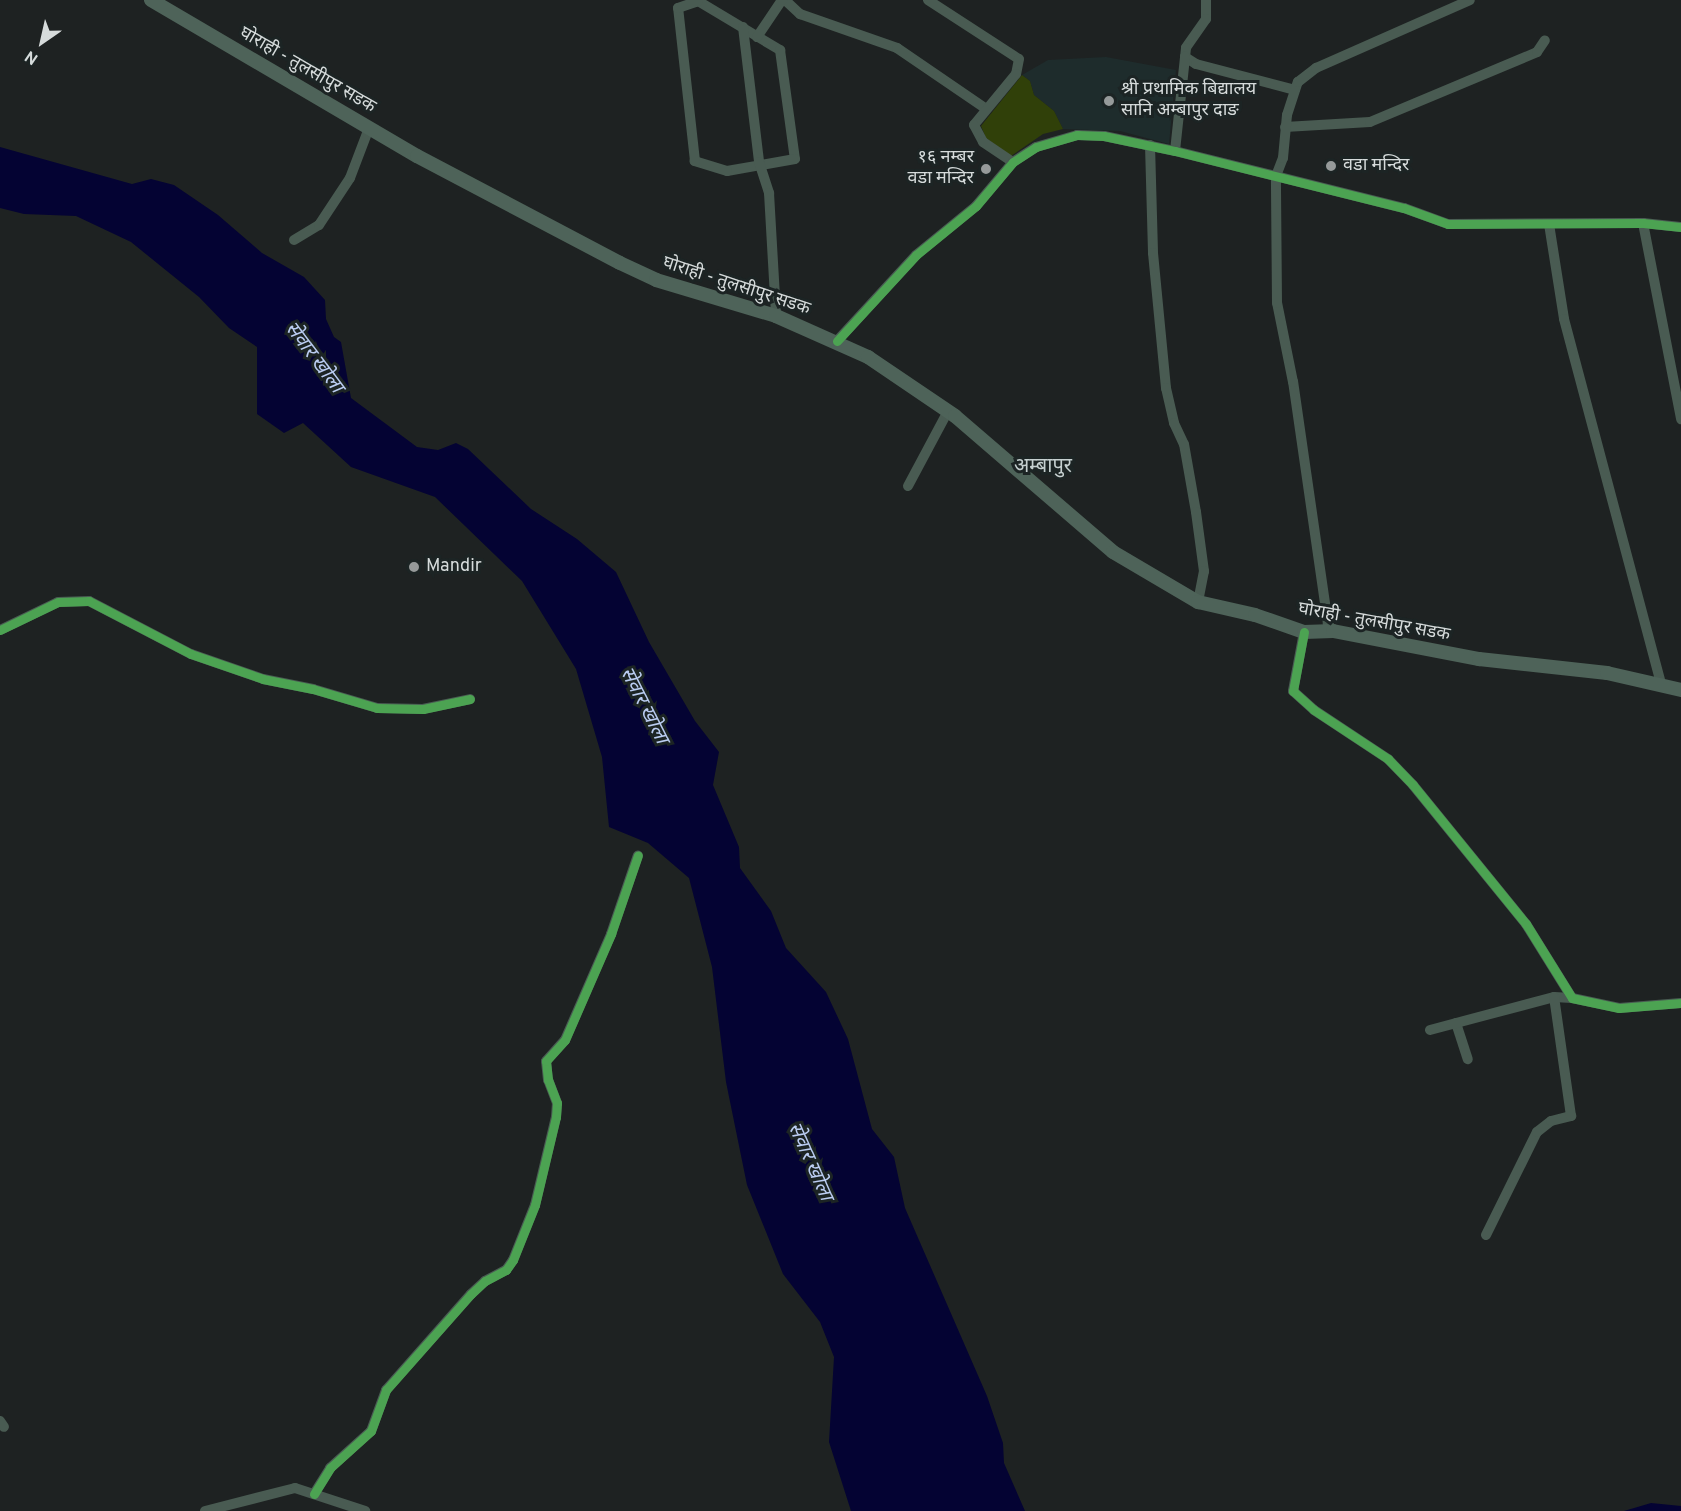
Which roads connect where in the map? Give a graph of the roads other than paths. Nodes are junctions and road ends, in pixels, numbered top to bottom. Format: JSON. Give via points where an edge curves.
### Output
{"nodes":[{"id":1,"x":151,"y":0,"type":"edge"},
{"id":2,"x":784,"y":0,"type":"edge"},
{"id":3,"x":928,"y":0,"type":"edge"},
{"id":4,"x":1206,"y":0,"type":"edge"},
{"id":5,"x":1470,"y":0,"type":"edge"},
{"id":6,"x":743,"y":27,"type":"junction"},
{"id":7,"x":757,"y":37,"type":"junction"},
{"id":8,"x":1545,"y":40,"type":"dead end"},
{"id":9,"x":1185,"y":57,"type":"junction"},
{"id":10,"x":1295,"y":90,"type":"junction"},
{"id":11,"x":985,"y":108,"type":"junction"},
{"id":12,"x":1285,"y":127,"type":"junction"},
{"id":13,"x":369,"y":128,"type":"junction"},
{"id":14,"x":1150,"y":145,"type":"junction"},
{"id":15,"x":1175,"y":151,"type":"junction"},
{"id":16,"x":1013,"y":162,"type":"junction"},
{"id":17,"x":760,"y":166,"type":"junction"},
{"id":18,"x":1276,"y":176,"type":"junction"},
{"id":19,"x":1643,"y":223,"type":"junction"},
{"id":20,"x":1549,"y":224,"type":"junction"},
{"id":21,"x":1681,"y":227,"type":"edge"},
{"id":22,"x":294,"y":240,"type":"dead end"},
{"id":23,"x":776,"y":316,"type":"junction"},
{"id":24,"x":837,"y":341,"type":"junction"},
{"id":25,"x":948,"y":411,"type":"junction"},
{"id":26,"x":1681,"y":419,"type":"edge"},
{"id":27,"x":909,"y":486,"type":"dead end"},
{"id":28,"x":1198,"y":602,"type":"junction"},
{"id":29,"x":0,"y":630,"type":"edge"},
{"id":30,"x":1304,"y":632,"type":"junction"},
{"id":31,"x":1333,"y":632,"type":"junction"},
{"id":32,"x":1661,"y":684,"type":"junction"},
{"id":33,"x":1681,"y":690,"type":"edge"},
{"id":34,"x":470,"y":699,"type":"dead end"},
{"id":35,"x":638,"y":855,"type":"dead end"},
{"id":36,"x":1554,"y":997,"type":"junction"},
{"id":37,"x":1572,"y":998,"type":"junction"},
{"id":38,"x":1681,"y":1003,"type":"edge"},
{"id":39,"x":1456,"y":1023,"type":"junction"},
{"id":40,"x":1430,"y":1030,"type":"dead end"},
{"id":41,"x":1468,"y":1059,"type":"dead end"},
{"id":42,"x":1486,"y":1235,"type":"dead end"},
{"id":43,"x":315,"y":1494,"type":"junction"},
{"id":44,"x":205,"y":1511,"type":"edge"},
{"id":45,"x":365,"y":1511,"type":"edge"}],
"edges":[{"from":1,"to":13,"type":"main road","name":"घोराही - तुलसीपुर सडक"},
{"from":2,"to":7,"type":"street"},
{"from":2,"to":11,"type":"street","via":[[800,14],[897,48]]},
{"from":3,"to":11,"type":"street","via":[[1019,59],[1016,74]]},
{"from":4,"to":9,"type":"street","via":[[1206,20],[1186,48]]},
{"from":5,"to":10,"type":"street","via":[[1316,68]]},
{"from":6,"to":7,"type":"street"},
{"from":6,"to":17,"type":"street"},
{"from":6,"to":17,"type":"street","via":[[698,1],[678,8],[695,161],[727,171]]},
{"from":7,"to":17,"type":"street","via":[[780,50],[795,159]]},
{"from":8,"to":12,"type":"street","via":[[1537,52],[1370,122]]},
{"from":9,"to":10,"type":"street","via":[[1196,64]]},
{"from":9,"to":15,"type":"street"},
{"from":10,"to":12,"type":"street"},
{"from":11,"to":16,"type":"street","via":[[974,125],[975,132]]},
{"from":12,"to":18,"type":"street","via":[[1283,158]]},
{"from":13,"to":22,"type":"street","via":[[350,178],[319,225]]},
{"from":13,"to":23,"type":"main road","name":"घोराही - तुलसीपुर सडक","via":[[656,280]]},
{"from":14,"to":15,"type":"street"},
{"from":14,"to":16,"type":"street","via":[[1077,135],[1036,147]]},
{"from":14,"to":28,"type":"street","via":[[1153,253],[1166,388],[1174,423],[1184,444],[1196,512],[1204,571]]},
{"from":15,"to":18,"type":"street"},
{"from":16,"to":24,"type":"street","via":[[976,206],[916,255]]},
{"from":17,"to":23,"type":"street","via":[[769,193]]},
{"from":18,"to":20,"type":"street","via":[[1404,208],[1448,224]]},
{"from":18,"to":31,"type":"street","via":[[1276,303],[1293,382],[1328,624]]},
{"from":19,"to":20,"type":"street"},
{"from":19,"to":21,"type":"street"},
{"from":19,"to":26,"type":"street"},
{"from":20,"to":32,"type":"street","via":[[1564,320]]},
{"from":23,"to":24,"type":"main road","name":"घोराही - तुलसीपुर सडक"},
{"from":24,"to":25,"type":"main road","name":"घोराही - तुलसीपुर सडक","via":[[868,357]]},
{"from":25,"to":27,"type":"street"},
{"from":25,"to":28,"type":"main road","name":"घोराही - तुलसीपुर सडक","via":[[1113,552]]},
{"from":28,"to":30,"type":"main road","name":"घोराही - तुलसीपुर सडक","via":[[1255,615]]},
{"from":29,"to":34,"type":"street","via":[[58,602],[89,601],[191,654],[263,679],[314,688],[377,708],[423,709]]},
{"from":30,"to":31,"type":"main road","name":"घोराही - तुलसीपुर सडक"},
{"from":30,"to":37,"type":"street","via":[[1293,691],[1314,710],[1388,759],[1413,785],[1526,924]]},
{"from":31,"to":32,"type":"main road","name":"घोराही - तुलसीपुर सडक","via":[[1479,659],[1607,673]]},
{"from":32,"to":33,"type":"main road","name":"घोराही - तुलसीपुर सडक"},
{"from":35,"to":43,"type":"street","via":[[615,924],[565,1040],[546,1061],[557,1103],[556,1118],[535,1205],[513,1260],[506,1270],[471,1294],[386,1390],[371,1431],[330,1468]]},
{"from":36,"to":37,"type":"street"},
{"from":36,"to":39,"type":"street"},
{"from":36,"to":42,"type":"street","via":[[1571,1116],[1551,1121],[1537,1132]]},
{"from":37,"to":38,"type":"street","via":[[1618,1008]]},
{"from":39,"to":40,"type":"street"},
{"from":39,"to":41,"type":"street"},
{"from":43,"to":44,"type":"street","via":[[295,1488]]},
{"from":43,"to":45,"type":"street"}]}
